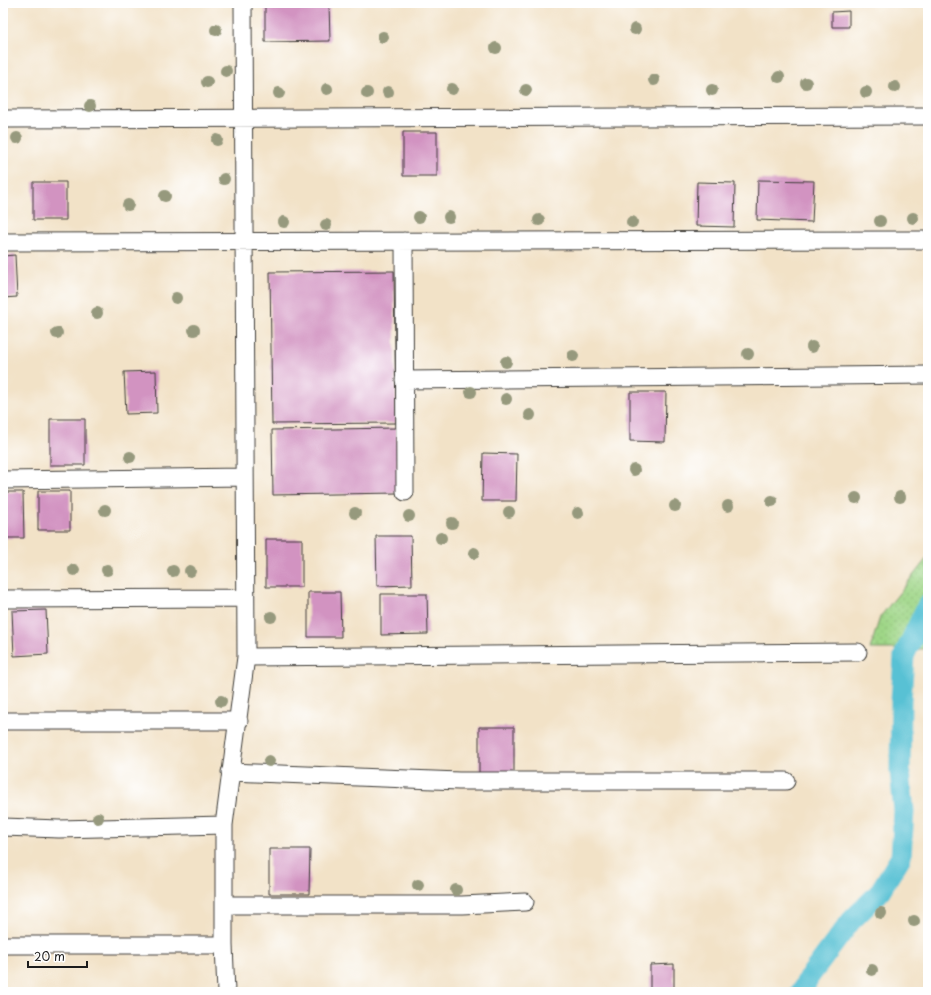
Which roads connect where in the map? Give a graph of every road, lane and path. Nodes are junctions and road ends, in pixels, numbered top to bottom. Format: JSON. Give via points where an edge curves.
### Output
{"nodes":[{"id":1,"x":243,"y":3,"type":"edge"},
{"id":2,"x":928,"y":116,"type":"edge"},
{"id":3,"x":243,"y":118,"type":"junction"},
{"id":4,"x":3,"y":119,"type":"edge"},
{"id":5,"x":928,"y":240,"type":"edge"},
{"id":6,"x":404,"y":241,"type":"junction"},
{"id":7,"x":3,"y":242,"type":"edge"},
{"id":8,"x":244,"y":242,"type":"junction"},
{"id":9,"x":928,"y":375,"type":"edge"},
{"id":10,"x":404,"y":380,"type":"junction"},
{"id":11,"x":245,"y":477,"type":"junction"},
{"id":12,"x":3,"y":480,"type":"edge"},
{"id":13,"x":405,"y":492,"type":"dead end"},
{"id":14,"x":245,"y":598,"type":"junction"},
{"id":15,"x":3,"y":599,"type":"edge"},
{"id":16,"x":858,"y":652,"type":"dead end"},
{"id":17,"x":246,"y":657,"type":"junction"},
{"id":18,"x":3,"y":721,"type":"edge"},
{"id":19,"x":239,"y":721,"type":"junction"},
{"id":20,"x":230,"y":772,"type":"junction"},
{"id":21,"x":786,"y":781,"type":"dead end"},
{"id":22,"x":224,"y":825,"type":"junction"},
{"id":23,"x":3,"y":827,"type":"edge"},
{"id":24,"x":525,"y":902,"type":"dead end"},
{"id":25,"x":224,"y":905,"type":"junction"},
{"id":26,"x":3,"y":945,"type":"edge"},
{"id":27,"x":224,"y":945,"type":"junction"},
{"id":28,"x":226,"y":992,"type":"edge"}],
"edges":[{"from":1,"to":3,"type":"street"},
{"from":2,"to":3,"type":"street"},
{"from":3,"to":4,"type":"street"},
{"from":3,"to":8,"type":"street"},
{"from":5,"to":6,"type":"street"},
{"from":6,"to":8,"type":"street"},
{"from":6,"to":10,"type":"street"},
{"from":7,"to":8,"type":"street"},
{"from":8,"to":11,"type":"street"},
{"from":9,"to":10,"type":"street"},
{"from":10,"to":13,"type":"street"},
{"from":11,"to":12,"type":"street"},
{"from":11,"to":14,"type":"street"},
{"from":14,"to":15,"type":"street"},
{"from":14,"to":17,"type":"street"},
{"from":16,"to":17,"type":"street"},
{"from":17,"to":19,"type":"street"},
{"from":18,"to":19,"type":"street"},
{"from":19,"to":20,"type":"street"},
{"from":20,"to":21,"type":"street","via":[[459,781]]},
{"from":20,"to":22,"type":"street"},
{"from":22,"to":23,"type":"street","via":[[59,829]]},
{"from":22,"to":25,"type":"street"},
{"from":24,"to":25,"type":"street","via":[[462,905]]},
{"from":25,"to":27,"type":"street"},
{"from":26,"to":27,"type":"street"},
{"from":27,"to":28,"type":"street"}]}
